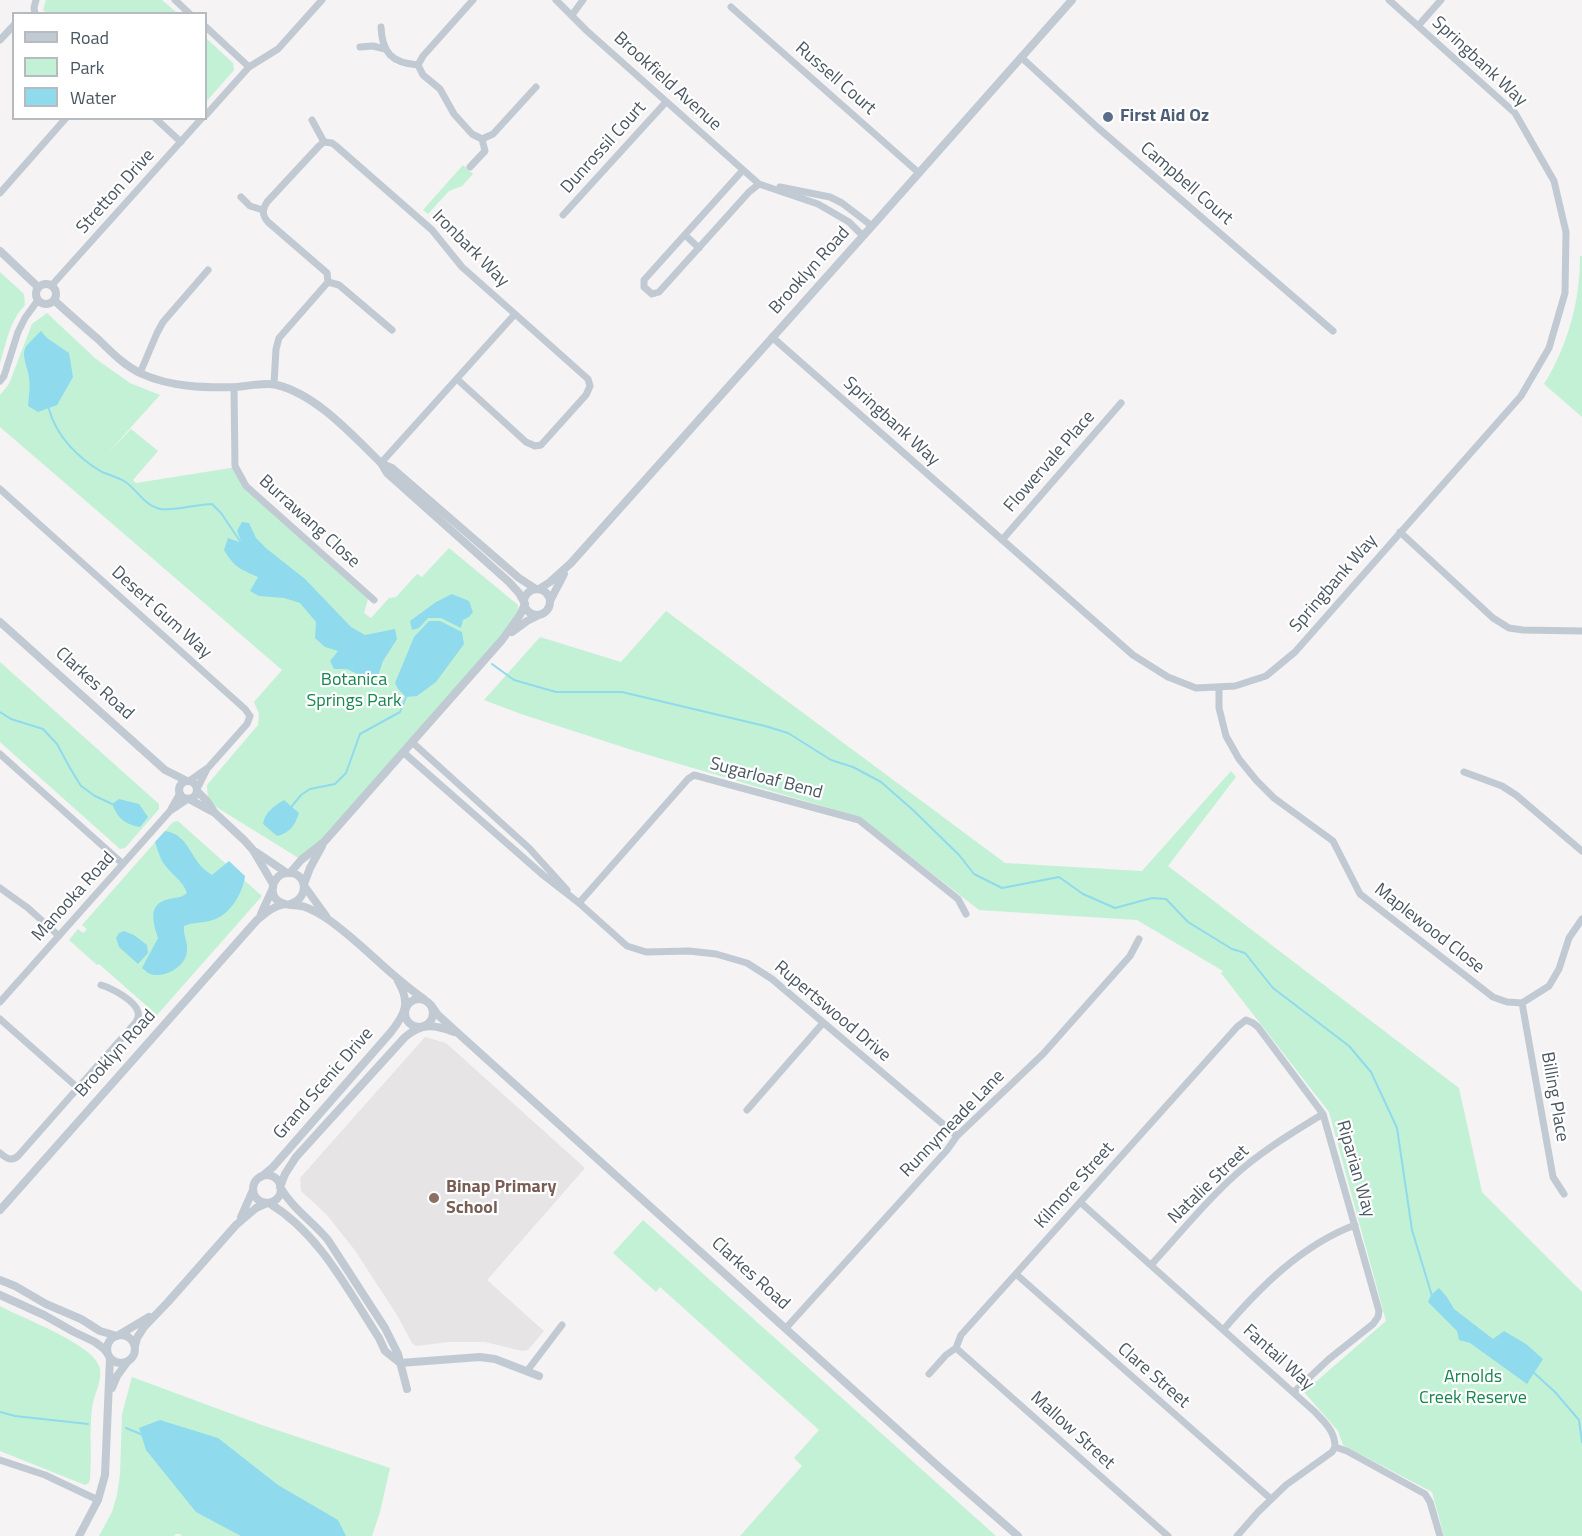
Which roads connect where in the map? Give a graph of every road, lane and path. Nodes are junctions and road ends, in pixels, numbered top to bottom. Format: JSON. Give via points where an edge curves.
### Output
{"nodes":[{"id":1,"x":175,"y":0,"type":"edge"},
{"id":2,"x":322,"y":0,"type":"edge"},
{"id":3,"x":473,"y":0,"type":"edge"},
{"id":4,"x":556,"y":0,"type":"edge"},
{"id":5,"x":583,"y":0,"type":"edge"},
{"id":6,"x":1072,"y":0,"type":"edge"},
{"id":7,"x":1389,"y":0,"type":"edge"},
{"id":8,"x":1441,"y":0,"type":"edge"},
{"id":9,"x":731,"y":7,"type":"dead end"},
{"id":10,"x":188,"y":12,"type":"edge"},
{"id":11,"x":572,"y":15,"type":"junction"},
{"id":12,"x":1418,"y":26,"type":"junction"},
{"id":13,"x":12,"y":27,"type":"edge"},
{"id":14,"x":381,"y":27,"type":"dead end"},
{"id":15,"x":207,"y":28,"type":"edge"},
{"id":16,"x":0,"y":40,"type":"edge"},
{"id":17,"x":360,"y":47,"type":"dead end"},
{"id":18,"x":385,"y":49,"type":"junction"},
{"id":19,"x":1021,"y":57,"type":"junction"},
{"id":20,"x":418,"y":65,"type":"junction"},
{"id":21,"x":249,"y":67,"type":"junction"},
{"id":22,"x":536,"y":87,"type":"dead end"},
{"id":23,"x":666,"y":102,"type":"junction"},
{"id":24,"x":207,"y":114,"type":"edge"},
{"id":25,"x":64,"y":120,"type":"edge"},
{"id":26,"x":157,"y":120,"type":"edge"},
{"id":27,"x":200,"y":120,"type":"edge"},
{"id":28,"x":312,"y":120,"type":"dead end"},
{"id":29,"x":482,"y":139,"type":"junction"},
{"id":30,"x":181,"y":142,"type":"junction"},
{"id":31,"x":324,"y":142,"type":"junction"},
{"id":32,"x":470,"y":167,"type":"dead end"},
{"id":33,"x":743,"y":170,"type":"junction"},
{"id":34,"x":919,"y":173,"type":"junction"},
{"id":35,"x":759,"y":184,"type":"junction"},
{"id":36,"x":0,"y":193,"type":"edge"},
{"id":37,"x":241,"y":197,"type":"dead end"},
{"id":38,"x":842,"y":203,"type":"junction"},
{"id":39,"x":263,"y":210,"type":"junction"},
{"id":40,"x":837,"y":214,"type":"junction"},
{"id":41,"x":563,"y":215,"type":"dead end"},
{"id":42,"x":873,"y":226,"type":"junction"},
{"id":43,"x":685,"y":235,"type":"junction"},
{"id":44,"x":863,"y":236,"type":"junction"},
{"id":45,"x":699,"y":248,"type":"junction"},
{"id":46,"x":0,"y":251,"type":"edge"},
{"id":47,"x":208,"y":270,"type":"dead end"},
{"id":48,"x":328,"y":282,"type":"junction"},
{"id":49,"x":52,"y":285,"type":"junction"},
{"id":50,"x":38,"y":287,"type":"junction"},
{"id":51,"x":38,"y":300,"type":"junction"},
{"id":52,"x":55,"y":301,"type":"junction"},
{"id":53,"x":515,"y":314,"type":"junction"},
{"id":54,"x":392,"y":330,"type":"dead end"},
{"id":55,"x":1333,"y":331,"type":"dead end"},
{"id":56,"x":772,"y":337,"type":"junction"},
{"id":57,"x":140,"y":373,"type":"junction"},
{"id":58,"x":457,"y":380,"type":"junction"},
{"id":59,"x":0,"y":381,"type":"edge"},
{"id":60,"x":274,"y":384,"type":"junction"},
{"id":61,"x":234,"y":387,"type":"junction"},
{"id":62,"x":1121,"y":403,"type":"dead end"},
{"id":63,"x":381,"y":464,"type":"junction"},
{"id":64,"x":0,"y":489,"type":"edge"},
{"id":65,"x":1400,"y":532,"type":"junction"},
{"id":66,"x":1002,"y":540,"type":"junction"},
{"id":67,"x":571,"y":563,"type":"junction"},
{"id":68,"x":537,"y":589,"type":"junction"},
{"id":69,"x":374,"y":600,"type":"dead end"},
{"id":70,"x":550,"y":601,"type":"junction"},
{"id":71,"x":524,"y":603,"type":"junction"},
{"id":72,"x":542,"y":613,"type":"junction"},
{"id":73,"x":0,"y":622,"type":"edge"},
{"id":74,"x":1582,"y":630,"type":"edge"},
{"id":75,"x":502,"y":640,"type":"junction"},
{"id":76,"x":1219,"y":687,"type":"junction"},
{"id":77,"x":412,"y":742,"type":"junction"},
{"id":78,"x":403,"y":752,"type":"junction"},
{"id":79,"x":0,"y":754,"type":"edge"},
{"id":80,"x":207,"y":768,"type":"junction"},
{"id":81,"x":165,"y":770,"type":"junction"},
{"id":82,"x":1464,"y":772,"type":"dead end"},
{"id":83,"x":188,"y":781,"type":"junction"},
{"id":84,"x":197,"y":790,"type":"junction"},
{"id":85,"x":180,"y":792,"type":"junction"},
{"id":86,"x":188,"y":799,"type":"junction"},
{"id":87,"x":485,"y":809,"type":"junction"},
{"id":88,"x":170,"y":811,"type":"junction"},
{"id":89,"x":215,"y":813,"type":"junction"},
{"id":90,"x":478,"y":817,"type":"junction"},
{"id":91,"x":324,"y":843,"type":"junction"},
{"id":92,"x":253,"y":850,"type":"junction"},
{"id":93,"x":1582,"y":851,"type":"edge"},
{"id":94,"x":123,"y":864,"type":"junction"},
{"id":95,"x":288,"y":873,"type":"junction"},
{"id":96,"x":273,"y":886,"type":"junction"},
{"id":97,"x":304,"y":886,"type":"junction"},
{"id":98,"x":0,"y":888,"type":"edge"},
{"id":99,"x":579,"y":903,"type":"junction"},
{"id":100,"x":287,"y":904,"type":"junction"},
{"id":101,"x":966,"y":914,"type":"dead end"},
{"id":102,"x":328,"y":919,"type":"junction"},
{"id":103,"x":1582,"y":919,"type":"edge"},
{"id":104,"x":257,"y":920,"type":"junction"},
{"id":105,"x":59,"y":936,"type":"junction"},
{"id":106,"x":1139,"y":939,"type":"dead end"},
{"id":107,"x":395,"y":976,"type":"junction"},
{"id":108,"x":101,"y":985,"type":"dead end"},
{"id":109,"x":0,"y":1002,"type":"edge"},
{"id":110,"x":427,"y":1002,"type":"junction"},
{"id":111,"x":1522,"y":1003,"type":"junction"},
{"id":112,"x":406,"y":1008,"type":"junction"},
{"id":113,"x":0,"y":1019,"type":"edge"},
{"id":114,"x":1246,"y":1020,"type":"joint"},
{"id":115,"x":823,"y":1023,"type":"junction"},
{"id":116,"x":423,"y":1026,"type":"junction"},
{"id":117,"x":460,"y":1035,"type":"junction"},
{"id":118,"x":78,"y":1088,"type":"junction"},
{"id":119,"x":747,"y":1110,"type":"dead end"},
{"id":120,"x":1323,"y":1114,"type":"junction"},
{"id":121,"x":957,"y":1136,"type":"junction"},
{"id":122,"x":0,"y":1153,"type":"edge"},
{"id":123,"x":261,"y":1177,"type":"junction"},
{"id":124,"x":280,"y":1187,"type":"junction"},
{"id":125,"x":253,"y":1189,"type":"junction"},
{"id":126,"x":1563,"y":1194,"type":"dead end"},
{"id":127,"x":1080,"y":1202,"type":"junction"},
{"id":128,"x":268,"y":1203,"type":"junction"},
{"id":129,"x":0,"y":1210,"type":"edge"},
{"id":130,"x":236,"y":1225,"type":"junction"},
{"id":131,"x":1355,"y":1225,"type":"junction"},
{"id":132,"x":1151,"y":1265,"type":"junction"},
{"id":133,"x":1016,"y":1274,"type":"junction"},
{"id":134,"x":0,"y":1280,"type":"edge"},
{"id":135,"x":0,"y":1295,"type":"edge"},
{"id":136,"x":168,"y":1302,"type":"junction"},
{"id":137,"x":562,"y":1325,"type":"dead end"},
{"id":138,"x":786,"y":1328,"type":"junction"},
{"id":139,"x":1224,"y":1329,"type":"junction"},
{"id":140,"x":117,"y":1336,"type":"junction"},
{"id":141,"x":135,"y":1346,"type":"junction"},
{"id":142,"x":956,"y":1348,"type":"junction"},
{"id":143,"x":109,"y":1356,"type":"junction"},
{"id":144,"x":128,"y":1361,"type":"junction"},
{"id":145,"x":400,"y":1363,"type":"junction"},
{"id":146,"x":527,"y":1371,"type":"junction"},
{"id":147,"x":929,"y":1374,"type":"dead end"},
{"id":148,"x":539,"y":1376,"type":"dead end"},
{"id":149,"x":407,"y":1389,"type":"dead end"},
{"id":150,"x":1294,"y":1392,"type":"junction"},
{"id":151,"x":108,"y":1409,"type":"junction"},
{"id":152,"x":1335,"y":1447,"type":"junction"},
{"id":153,"x":0,"y":1460,"type":"edge"},
{"id":154,"x":98,"y":1500,"type":"junction"},
{"id":155,"x":1271,"y":1500,"type":"junction"},
{"id":156,"x":79,"y":1536,"type":"edge"},
{"id":157,"x":1018,"y":1536,"type":"edge"},
{"id":158,"x":1168,"y":1536,"type":"edge"},
{"id":159,"x":1237,"y":1536,"type":"edge"},
{"id":160,"x":1440,"y":1536,"type":"edge"}],
"edges":[{"from":1,"to":10,"type":"street"},
{"from":2,"to":21,"type":"street","via":[[278,49]]},
{"from":3,"to":20,"type":"street"},
{"from":4,"to":11,"type":"street","name":"Brookfield Avenue"},
{"from":5,"to":11,"type":"street"},
{"from":6,"to":19,"type":"street","name":"Brooklyn Road"},
{"from":7,"to":12,"type":"street","name":"Springbank Way"},
{"from":8,"to":12,"type":"street"},
{"from":9,"to":34,"type":"street","name":"Russell Court"},
{"from":11,"to":23,"type":"street","name":"Brookfield Avenue"},
{"from":12,"to":65,"type":"street","name":"Springbank Way","via":[[1515,113],[1533,142],[1554,181],[1566,232],[1566,284],[1549,348],[1521,396]]},
{"from":13,"to":16,"type":"street"},
{"from":14,"to":18,"type":"street"},
{"from":15,"to":21,"type":"street"},
{"from":17,"to":18,"type":"street"},
{"from":18,"to":20,"type":"street","via":[[400,62]]},
{"from":19,"to":34,"type":"street","name":"Brooklyn Road"},
{"from":19,"to":55,"type":"street","name":"Campbell Court"},
{"from":20,"to":29,"type":"street","via":[[423,75],[440,89],[454,114]]},
{"from":21,"to":24,"type":"street"},
{"from":22,"to":29,"type":"street","via":[[494,134]]},
{"from":23,"to":33,"type":"street","name":"Brookfield Avenue"},
{"from":23,"to":41,"type":"street","name":"Dunrossil Court"},
{"from":25,"to":36,"type":"street"},
{"from":26,"to":30,"type":"street"},
{"from":27,"to":30,"type":"street","name":"Stretton Drive"},
{"from":28,"to":31,"type":"street"},
{"from":29,"to":32,"type":"street","via":[[485,151]]},
{"from":30,"to":49,"type":"street","name":"Stretton Drive"},
{"from":31,"to":39,"type":"street"},
{"from":31,"to":53,"type":"street","name":"Ironbark Way","via":[[332,142],[432,230],[462,267]]},
{"from":33,"to":35,"type":"street","name":"Brookfield Avenue"},
{"from":33,"to":43,"type":"street"},
{"from":34,"to":42,"type":"street","name":"Brooklyn Road"},
{"from":35,"to":38,"type":"street","via":[[818,194]]},
{"from":35,"to":40,"type":"street","name":"Brookfield Avenue"},
{"from":35,"to":45,"type":"street"},
{"from":37,"to":39,"type":"street","via":[[250,206]]},
{"from":38,"to":40,"type":"street"},
{"from":38,"to":42,"type":"street"},
{"from":39,"to":48,"type":"street","via":[[268,222],[327,273]]},
{"from":40,"to":44,"type":"street","name":"Brookfield Avenue"},
{"from":42,"to":44,"type":"street","name":"Brooklyn Road"},
{"from":43,"to":45,"type":"street"},
{"from":43,"to":45,"type":"street","via":[[644,280],[644,287],[652,294],[659,292]]},
{"from":44,"to":56,"type":"street","name":"Brooklyn Road"},
{"from":46,"to":50,"type":"street"},
{"from":47,"to":57,"type":"street","via":[[163,322]]},
{"from":48,"to":54,"type":"street","via":[[339,285]]},
{"from":48,"to":60,"type":"street","via":[[279,338]]},
{"from":49,"to":50,"type":"street"},
{"from":49,"to":52,"type":"street","via":[[57,294]]},
{"from":50,"to":51,"type":"street"},
{"from":51,"to":52,"type":"street","via":[[45,304]]},
{"from":51,"to":59,"type":"street","via":[[18,332]]},
{"from":52,"to":57,"type":"street","via":[[120,360]]},
{"from":53,"to":58,"type":"street"},
{"from":53,"to":58,"type":"street","name":"Ironbark Way","via":[[588,379],[586,395],[541,446],[535,446]]},
{"from":56,"to":66,"type":"street","name":"Springbank Way"},
{"from":56,"to":67,"type":"street","name":"Brooklyn Road"},
{"from":57,"to":61,"type":"street","via":[[189,386]]},
{"from":58,"to":63,"type":"street"},
{"from":60,"to":61,"type":"street"},
{"from":60,"to":63,"type":"street","via":[[320,406]]},
{"from":61,"to":69,"type":"street","name":"Burrawang Close","via":[[235,466],[246,486]]},
{"from":62,"to":66,"type":"street","name":"Flowervale Place"},
{"from":63,"to":68,"type":"street","via":[[392,468],[519,578]]},
{"from":63,"to":71,"type":"street","via":[[509,582]]},
{"from":64,"to":80,"type":"street","name":"Desert Gum Way","via":[[245,709],[250,716],[247,724]]},
{"from":65,"to":74,"type":"street","via":[[1493,618],[1509,628]]},
{"from":65,"to":76,"type":"street","name":"Springbank Way","via":[[1295,652],[1266,676]]},
{"from":66,"to":76,"type":"street","name":"Springbank Way","via":[[1132,655],[1168,677],[1196,688]]},
{"from":67,"to":68,"type":"street","name":"Brooklyn Road"},
{"from":67,"to":70,"type":"street","name":"Brooklyn Road"},
{"from":68,"to":70,"type":"street","via":[[548,594]]},
{"from":68,"to":71,"type":"street","via":[[529,592]]},
{"from":70,"to":72,"type":"street"},
{"from":71,"to":72,"type":"street","via":[[531,613]]},
{"from":71,"to":75,"type":"street"},
{"from":72,"to":75,"type":"street"},
{"from":73,"to":81,"type":"street","name":"Clarkes Road"},
{"from":75,"to":77,"type":"street"},
{"from":76,"to":111,"type":"street","name":"Maplewood Close","via":[[1226,736],[1239,759],[1274,798],[1334,841],[1360,894],[1493,998]]},
{"from":77,"to":78,"type":"street"},
{"from":77,"to":87,"type":"street","name":"Rupertswood Drive"},
{"from":78,"to":90,"type":"street","name":"Rupertswood Drive"},
{"from":78,"to":91,"type":"street"},
{"from":79,"to":94,"type":"street"},
{"from":80,"to":83,"type":"street","name":"Desert Gum Way"},
{"from":80,"to":84,"type":"street","name":"Desert Gum Way"},
{"from":81,"to":83,"type":"street","name":"Clarkes Road"},
{"from":81,"to":85,"type":"street","name":"Clarkes Road"},
{"from":82,"to":93,"type":"street","via":[[1516,795]]},
{"from":83,"to":84,"type":"street"},
{"from":83,"to":85,"type":"street","via":[[180,786]]},
{"from":84,"to":86,"type":"street"},
{"from":84,"to":89,"type":"street"},
{"from":85,"to":86,"type":"street"},
{"from":85,"to":88,"type":"street","name":"Manooka Road"},
{"from":86,"to":88,"type":"street","name":"Manooka Road"},
{"from":86,"to":89,"type":"street"},
{"from":87,"to":90,"type":"street"},
{"from":87,"to":99,"type":"street","name":"Rupertswood Drive","via":[[529,848]]},
{"from":88,"to":94,"type":"street","name":"Manooka Road"},
{"from":89,"to":92,"type":"street"},
{"from":90,"to":99,"type":"street","name":"Rupertswood Drive"},
{"from":91,"to":95,"type":"street"},
{"from":91,"to":97,"type":"street"},
{"from":92,"to":95,"type":"street"},
{"from":92,"to":96,"type":"street"},
{"from":94,"to":105,"type":"street","name":"Manooka Road"},
{"from":95,"to":96,"type":"street","via":[[276,879]]},
{"from":95,"to":97,"type":"street","via":[[299,876]]},
{"from":96,"to":100,"type":"street","via":[[276,898]]},
{"from":96,"to":104,"type":"street","name":"Brooklyn Road"},
{"from":97,"to":100,"type":"street","via":[[301,899]]},
{"from":97,"to":102,"type":"street","name":"Clarkes Road"},
{"from":98,"to":105,"type":"street"},
{"from":99,"to":101,"type":"street","name":"Sugarloaf Bend","via":[[694,775],[859,820],[958,899]]},
{"from":99,"to":115,"type":"street","name":"Rupertswood Drive","via":[[627,946],[645,952],[716,954],[747,963]]},
{"from":100,"to":102,"type":"street","name":"Clarkes Road"},
{"from":100,"to":104,"type":"street","name":"Brooklyn Road","via":[[278,905]]},
{"from":102,"to":107,"type":"street","name":"Clarkes Road"},
{"from":103,"to":111,"type":"street","via":[[1569,938],[1549,986]]},
{"from":104,"to":129,"type":"street","name":"Brooklyn Road"},
{"from":105,"to":109,"type":"street","name":"Manooka Road"},
{"from":106,"to":121,"type":"street","name":"Runnymeade Lane","via":[[1130,956],[1043,1054]]},
{"from":107,"to":110,"type":"street","name":"Clarkes Road"},
{"from":107,"to":112,"type":"street","name":"Clarkes Road","via":[[402,987]]},
{"from":108,"to":118,"type":"street","via":[[132,1004],[138,1019]]},
{"from":110,"to":112,"type":"street","via":[[411,1001]]},
{"from":110,"to":116,"type":"street","via":[[433,1014]]},
{"from":110,"to":117,"type":"street","name":"Clarkes Road"},
{"from":111,"to":126,"type":"street","name":"Billing Place","via":[[1553,1177]]},
{"from":112,"to":116,"type":"street","name":"Clarkes Road","via":[[408,1022]]},
{"from":112,"to":123,"type":"street","name":"Grand Scenic Drive","via":[[391,1032]]},
{"from":113,"to":118,"type":"street"},
{"from":114,"to":120,"type":"street","name":"Riparian Way","via":[[1258,1027]]},
{"from":114,"to":127,"type":"street","name":"Kilmore Street"},
{"from":115,"to":119,"type":"street"},
{"from":115,"to":121,"type":"street","name":"Rupertswood Drive"},
{"from":116,"to":117,"type":"street","name":"Clarkes Road","via":[[441,1027]]},
{"from":116,"to":124,"type":"street","name":"Grand Scenic Drive","via":[[399,1042],[296,1157]]},
{"from":117,"to":138,"type":"street","name":"Clarkes Road"},
{"from":118,"to":122,"type":"street","via":[[16,1158],[9,1159]]},
{"from":120,"to":131,"type":"street","name":"Riparian Way"},
{"from":120,"to":132,"type":"street","name":"Natalie Street","via":[[1281,1139],[1234,1176]]},
{"from":121,"to":138,"type":"street","name":"Runnymeade Lane"},
{"from":123,"to":124,"type":"street","via":[[272,1176]]},
{"from":123,"to":125,"type":"street","name":"Grand Scenic Drive"},
{"from":124,"to":128,"type":"street","name":"Grand Scenic Drive","via":[[280,1195]]},
{"from":124,"to":145,"type":"street","via":[[338,1254],[385,1328]]},
{"from":125,"to":128,"type":"street","via":[[256,1198]]},
{"from":125,"to":130,"type":"street","name":"Grand Scenic Drive"},
{"from":127,"to":132,"type":"street","name":"Fantail Way"},
{"from":127,"to":133,"type":"street","name":"Kilmore Street"},
{"from":128,"to":130,"type":"street","name":"Grand Scenic Drive"},
{"from":128,"to":145,"type":"street","via":[[291,1218],[318,1246],[385,1351]]},
{"from":130,"to":136,"type":"street","name":"Grand Scenic Drive"},
{"from":131,"to":139,"type":"street","via":[[1338,1231],[1284,1268]]},
{"from":131,"to":150,"type":"street","name":"Riparian Way","via":[[1378,1317]]},
{"from":132,"to":139,"type":"street","name":"Fantail Way"},
{"from":133,"to":142,"type":"street","name":"Kilmore Street","via":[[961,1335]]},
{"from":133,"to":155,"type":"street","name":"Clare Street"},
{"from":134,"to":140,"type":"street"},
{"from":135,"to":143,"type":"street","via":[[86,1337]]},
{"from":136,"to":140,"type":"street","name":"Grand Scenic Drive"},
{"from":136,"to":141,"type":"street","name":"Grand Scenic Drive","via":[[144,1327]]},
{"from":137,"to":146,"type":"street"},
{"from":138,"to":157,"type":"street","name":"Clarkes Road"},
{"from":139,"to":150,"type":"street","name":"Fantail Way"},
{"from":140,"to":141,"type":"street","via":[[130,1338]]},
{"from":140,"to":143,"type":"street","name":"Grand Scenic Drive","via":[[108,1345]]},
{"from":141,"to":144,"type":"street","name":"Grand Scenic Drive"},
{"from":142,"to":147,"type":"street","name":"Kilmore Street"},
{"from":142,"to":158,"type":"street","name":"Mallow Street"},
{"from":143,"to":144,"type":"street","via":[[119,1363]]},
{"from":143,"to":151,"type":"street","name":"Grand Scenic Drive"},
{"from":144,"to":151,"type":"street","name":"Grand Scenic Drive","via":[[117,1376]]},
{"from":145,"to":146,"type":"street","via":[[480,1357]]},
{"from":145,"to":149,"type":"street"},
{"from":146,"to":148,"type":"street"},
{"from":150,"to":152,"type":"street","name":"Fantail Way","via":[[1331,1431]]},
{"from":151,"to":154,"type":"street","name":"Grand Scenic Drive","via":[[105,1475]]},
{"from":152,"to":155,"type":"street"},
{"from":152,"to":160,"type":"street","via":[[1425,1494]]},
{"from":153,"to":154,"type":"street","via":[[45,1475]]},
{"from":154,"to":156,"type":"street","name":"Grand Scenic Drive"},
{"from":155,"to":159,"type":"street"}]}
